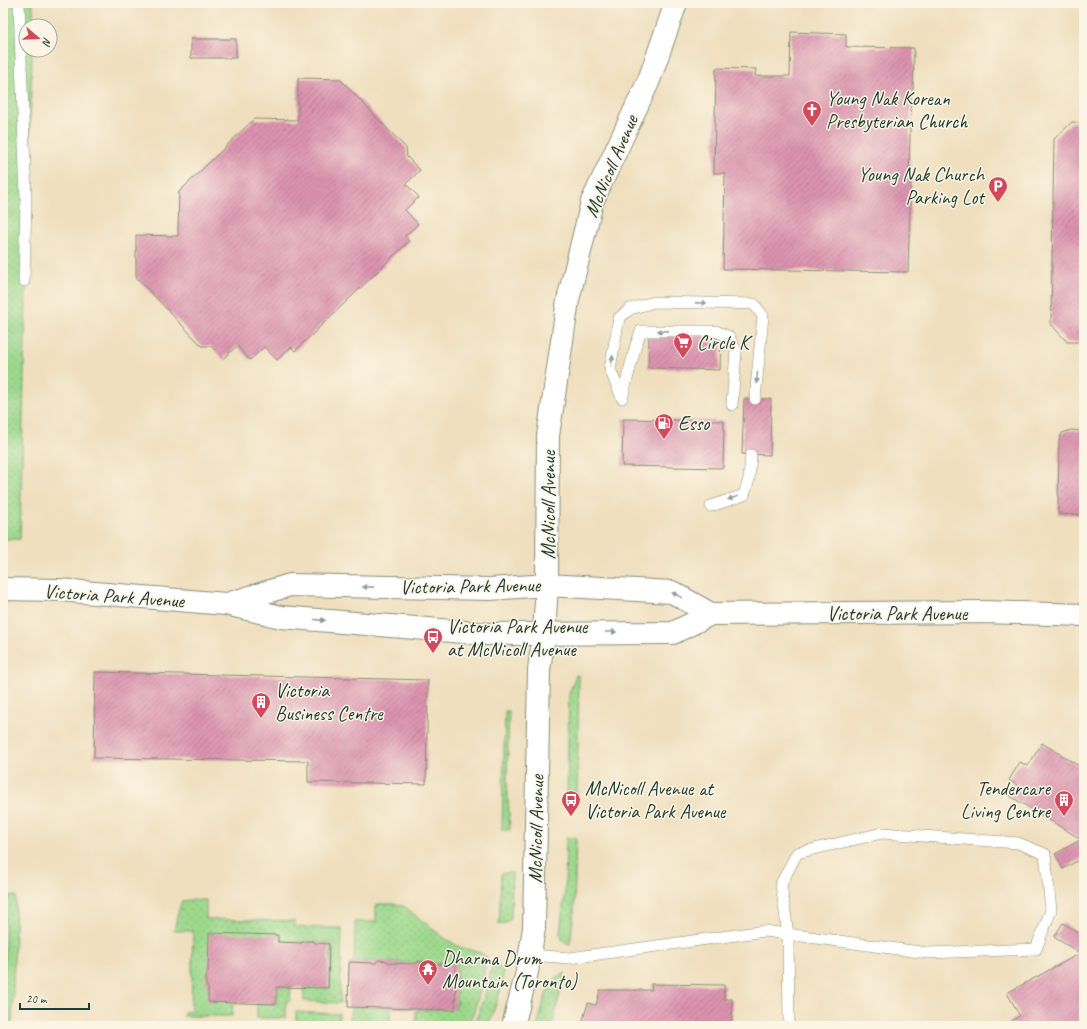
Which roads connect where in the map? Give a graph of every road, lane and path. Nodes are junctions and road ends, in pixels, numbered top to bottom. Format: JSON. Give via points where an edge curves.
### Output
{"nodes":[{"id":1,"x":20,"y":3,"type":"edge"},
{"id":2,"x":676,"y":3,"type":"edge"},
{"id":3,"x":24,"y":281,"type":"dead end"},
{"id":4,"x":755,"y":399,"type":"dead end"},
{"id":5,"x":732,"y":405,"type":"dead end"},
{"id":6,"x":751,"y":455,"type":"dead end"},
{"id":7,"x":711,"y":506,"type":"dead end"},
{"id":8,"x":547,"y":585,"type":"junction"},
{"id":9,"x":3,"y":589,"type":"edge"},
{"id":10,"x":226,"y":604,"type":"junction"},
{"id":11,"x":710,"y":614,"type":"junction"},
{"id":12,"x":1084,"y":615,"type":"edge"},
{"id":13,"x":544,"y":633,"type":"junction"},
{"id":14,"x":788,"y":934,"type":"junction"},
{"id":15,"x":530,"y":955,"type":"junction"},
{"id":16,"x":512,"y":1026,"type":"edge"},
{"id":17,"x":788,"y":1026,"type":"edge"}],
"edges":[{"from":1,"to":3,"type":"lane","via":[[26,199]]},
{"from":2,"to":8,"type":"main road","name":"McNicoll Avenue","via":[[649,80],[592,202],[568,300],[548,436]]},
{"from":5,"to":4,"type":"lane","one_way":true,"via":[[736,351],[729,337],[716,331],[641,331],[622,398],[610,369],[619,318],[630,309],[654,302],[754,304],[763,316]]},
{"from":6,"to":7,"type":"lane","one_way":true,"via":[[749,480],[744,495]]},
{"from":8,"to":10,"type":"main road","name":"Victoria Park Avenue","one_way":true,"via":[[490,589],[290,585]]},
{"from":11,"to":8,"type":"main road","name":"Victoria Park Avenue","one_way":true,"via":[[672,592]]},
{"from":8,"to":13,"type":"main road","name":"McNicoll Avenue"},
{"from":9,"to":10,"type":"main road","name":"Victoria Park Avenue","via":[[59,590]]},
{"from":10,"to":13,"type":"main road","name":"Victoria Park Avenue","one_way":true,"via":[[281,617],[488,634]]},
{"from":11,"to":12,"type":"main road","name":"Victoria Park Avenue","via":[[983,612]]},
{"from":13,"to":11,"type":"main road","name":"Victoria Park Avenue","one_way":true,"via":[[673,632]]},
{"from":13,"to":15,"type":"main road","name":"McNicoll Avenue","via":[[539,670],[535,919]]},
{"from":14,"to":14,"type":"lane","via":[[927,953],[1036,949],[1051,910],[1045,854],[1018,843],[882,833],[797,853],[781,884]]},
{"from":14,"to":15,"type":"lane","via":[[765,931],[570,958]]},
{"from":14,"to":17,"type":"lane"},
{"from":15,"to":16,"type":"main road","name":"McNicoll Avenue"}]}
